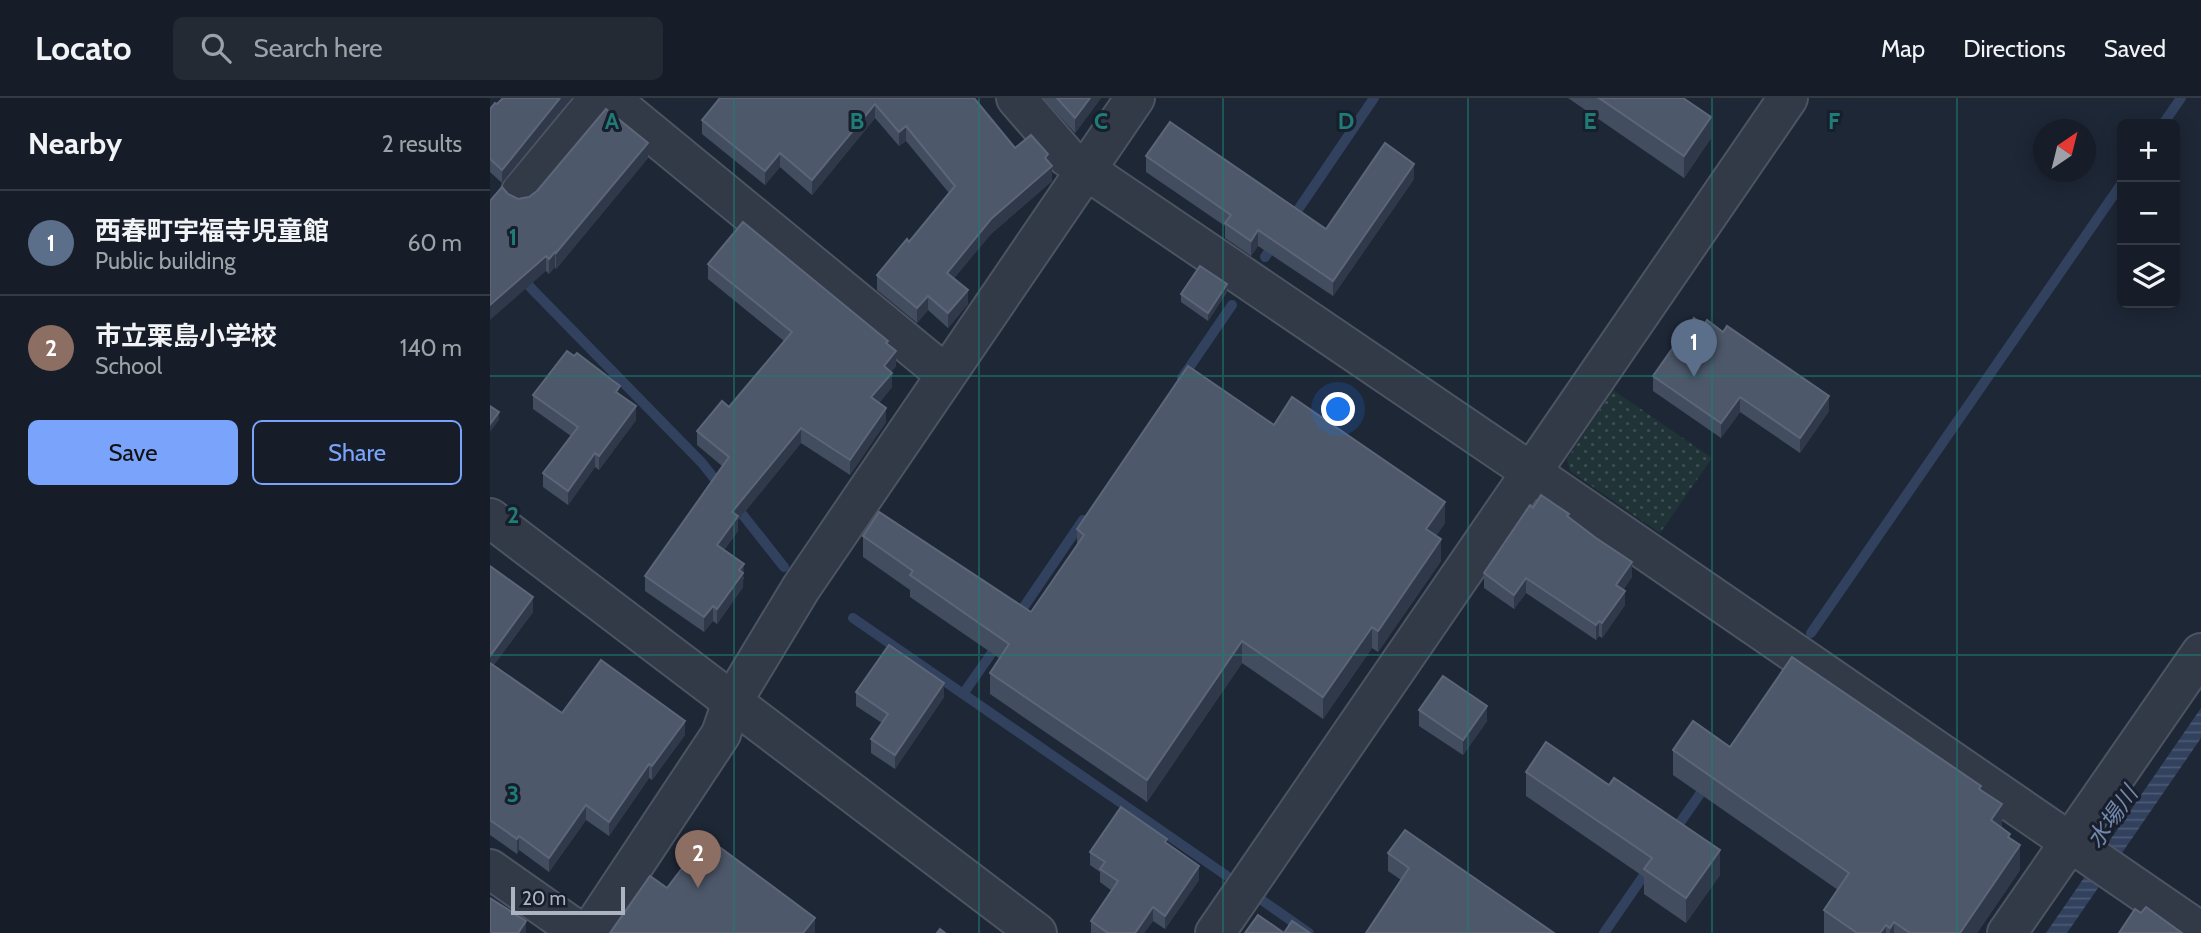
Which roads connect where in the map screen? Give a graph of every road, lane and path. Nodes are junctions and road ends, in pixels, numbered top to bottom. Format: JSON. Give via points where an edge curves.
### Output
{"nodes":[{"id":1,"x":599,"y":98,"type":"edge"},
{"id":2,"x":609,"y":98,"type":"edge"},
{"id":3,"x":1016,"y":98,"type":"edge"},
{"id":4,"x":1135,"y":98,"type":"edge"},
{"id":5,"x":1788,"y":98,"type":"edge"},
{"id":6,"x":1086,"y":170,"type":"junction"},
{"id":7,"x":521,"y":192,"type":"dead end"},
{"id":8,"x":945,"y":374,"type":"junction"},
{"id":9,"x":1531,"y":472,"type":"junction"},
{"id":10,"x":490,"y":518,"type":"edge"},
{"id":11,"x":2201,"y":653,"type":"edge"},
{"id":12,"x":732,"y":702,"type":"junction"},
{"id":13,"x":2070,"y":843,"type":"junction"},
{"id":14,"x":490,"y":869,"type":"edge"},
{"id":15,"x":2201,"y":932,"type":"edge"},
{"id":16,"x":581,"y":933,"type":"edge"},
{"id":17,"x":589,"y":933,"type":"edge"},
{"id":18,"x":1037,"y":933,"type":"edge"},
{"id":19,"x":1215,"y":933,"type":"edge"},
{"id":20,"x":2007,"y":933,"type":"edge"}],
"edges":[{"from":1,"to":7,"type":"street"},
{"from":2,"to":8,"type":"street"},
{"from":3,"to":6,"type":"street","via":[[1067,157]]},
{"from":4,"to":6,"type":"street"},
{"from":5,"to":9,"type":"street"},
{"from":6,"to":8,"type":"street"},
{"from":6,"to":9,"type":"street"},
{"from":8,"to":12,"type":"street","via":[[801,587]]},
{"from":9,"to":13,"type":"street"},
{"from":9,"to":19,"type":"street"},
{"from":10,"to":12,"type":"street"},
{"from":11,"to":13,"type":"street"},
{"from":12,"to":17,"type":"street","via":[[721,734]]},
{"from":12,"to":18,"type":"street"},
{"from":13,"to":15,"type":"street"},
{"from":13,"to":20,"type":"street"},
{"from":14,"to":16,"type":"street"}]}
